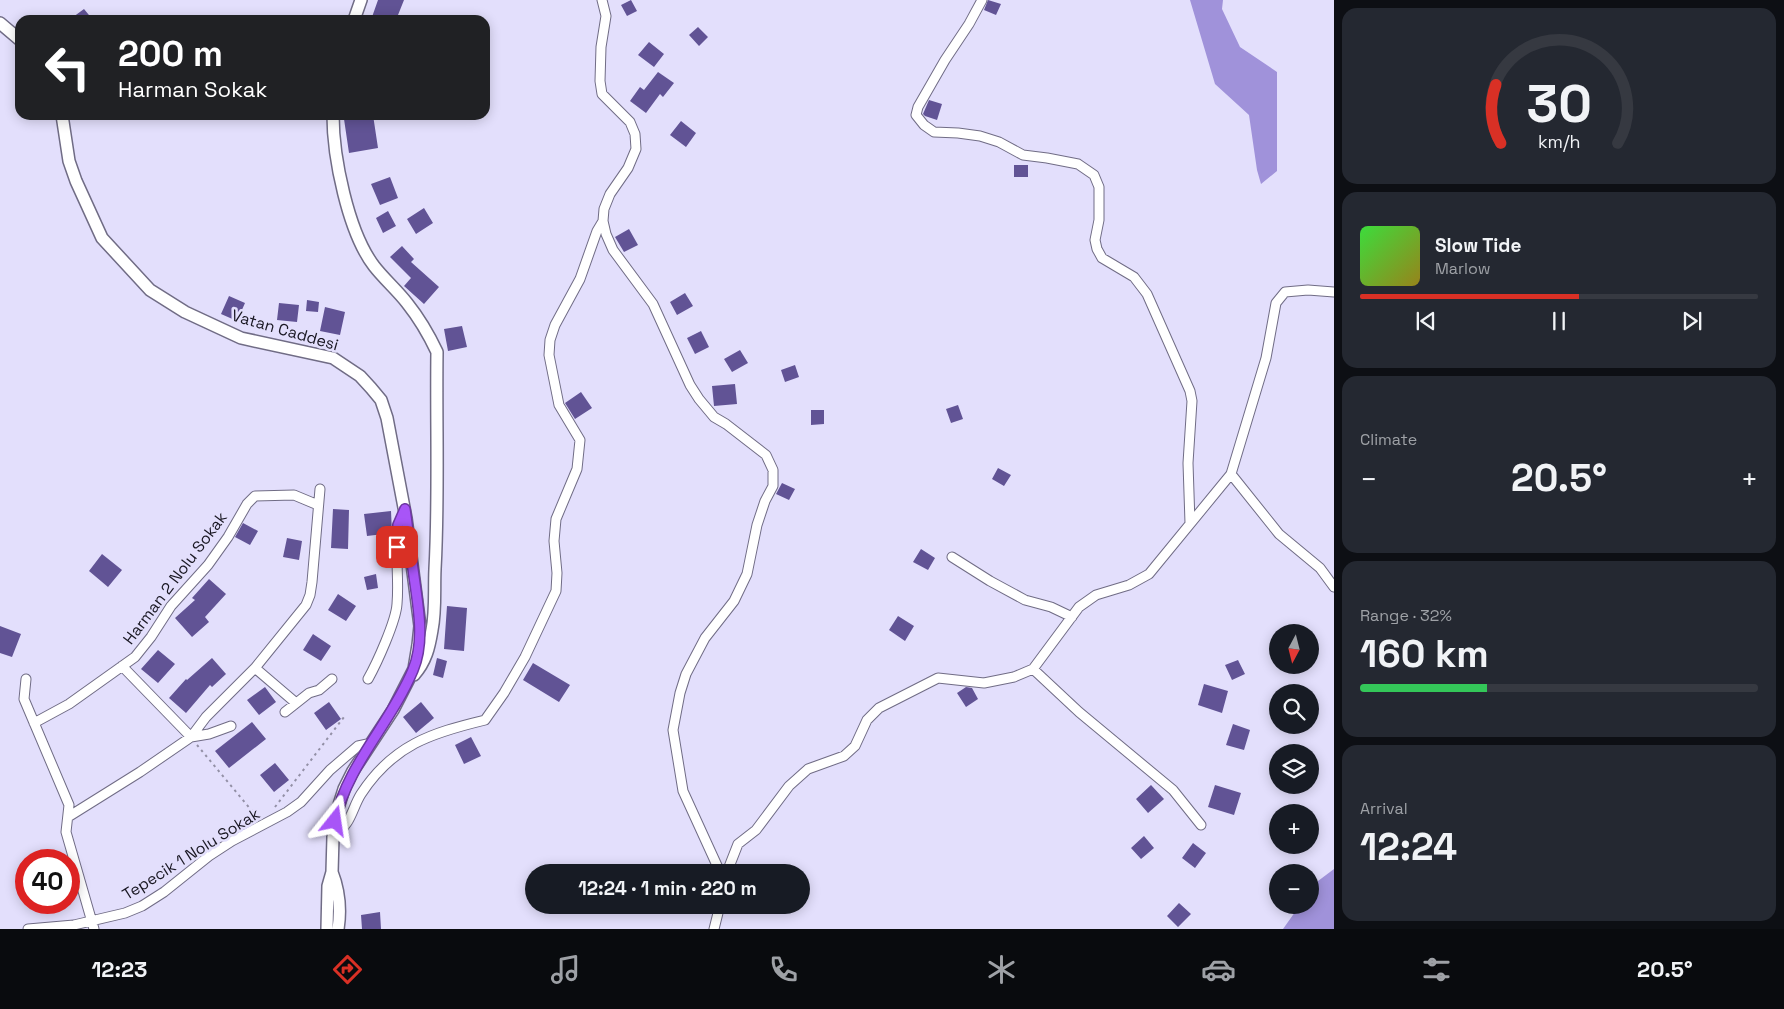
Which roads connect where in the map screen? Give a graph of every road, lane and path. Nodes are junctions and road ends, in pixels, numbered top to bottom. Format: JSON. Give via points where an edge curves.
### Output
{"nodes":[{"id":1,"x":361,"y":0,"type":"edge"},
{"id":2,"x":602,"y":0,"type":"edge"},
{"id":3,"x":982,"y":0,"type":"edge"},
{"id":4,"x":356,"y":15,"type":"edge"},
{"id":5,"x":0,"y":23,"type":"edge"},
{"id":6,"x":15,"y":36,"type":"edge"},
{"id":7,"x":63,"y":120,"type":"edge"},
{"id":8,"x":333,"y":120,"type":"edge"},
{"id":9,"x":603,"y":221,"type":"junction"},
{"id":10,"x":1334,"y":292,"type":"edge"},
{"id":11,"x":1231,"y":474,"type":"junction"},
{"id":12,"x":320,"y":489,"type":"dead end"},
{"id":13,"x":318,"y":505,"type":"junction"},
{"id":14,"x":405,"y":509,"type":"junction"},
{"id":15,"x":1190,"y":523,"type":"junction"},
{"id":16,"x":952,"y":557,"type":"dead end"},
{"id":17,"x":1334,"y":587,"type":"edge"},
{"id":18,"x":1072,"y":617,"type":"junction"},
{"id":19,"x":122,"y":666,"type":"junction"},
{"id":20,"x":255,"y":668,"type":"junction"},
{"id":21,"x":1033,"y":669,"type":"junction"},
{"id":22,"x":26,"y":679,"type":"dead end"},
{"id":23,"x":332,"y":679,"type":"dead end"},
{"id":24,"x":368,"y":679,"type":"dead end"},
{"id":25,"x":406,"y":684,"type":"junction"},
{"id":26,"x":296,"y":703,"type":"junction"},
{"id":27,"x":285,"y":712,"type":"dead end"},
{"id":28,"x":344,"y":717,"type":"dead end"},
{"id":29,"x":34,"y":723,"type":"junction"},
{"id":30,"x":231,"y":726,"type":"dead end"},
{"id":31,"x":191,"y":738,"type":"junction"},
{"id":32,"x":372,"y":743,"type":"junction"},
{"id":33,"x":68,"y":817,"type":"junction"},
{"id":34,"x":264,"y":825,"type":"junction"},
{"id":35,"x":1201,"y":825,"type":"dead end"},
{"id":36,"x":334,"y":834,"type":"junction"},
{"id":37,"x":716,"y":864,"type":"edge"},
{"id":38,"x":730,"y":864,"type":"edge"},
{"id":39,"x":332,"y":872,"type":"junction"},
{"id":40,"x":718,"y":914,"type":"edge"},
{"id":41,"x":93,"y":925,"type":"edge"},
{"id":42,"x":28,"y":929,"type":"edge"},
{"id":43,"x":327,"y":929,"type":"edge"},
{"id":44,"x":338,"y":929,"type":"edge"},
{"id":45,"x":714,"y":929,"type":"edge"}],
"edges":[{"from":1,"to":4,"type":"street"},
{"from":2,"to":9,"type":"street","via":[[606,16],[601,47],[602,94],[630,122],[636,149],[628,168],[610,194]]},
{"from":3,"to":15,"type":"street","via":[[918,107],[916,116],[934,132],[980,136],[1023,155],[1078,164],[1094,175],[1099,187],[1097,249],[1102,258],[1134,277],[1147,294],[1190,390]]},
{"from":5,"to":6,"type":"street"},
{"from":7,"to":14,"type":"street","name":"Vatan Caddesi","via":[[68,161],[102,238],[150,290],[185,312],[241,338],[333,358],[360,376],[371,388],[381,400],[387,418]]},
{"from":8,"to":25,"type":"street","via":[[347,210],[358,237],[373,264],[428,333],[437,352],[435,612],[423,664]]},
{"from":9,"to":36,"type":"street","via":[[580,279],[550,340],[549,355],[560,405],[580,440],[577,468],[556,519],[556,591],[526,657],[485,720],[428,736],[397,753],[360,795],[343,829]]},
{"from":9,"to":37,"type":"street","via":[[612,250],[653,304],[690,385],[714,417],[766,455],[773,470],[773,486],[765,501],[747,574],[734,601],[705,638],[686,674],[673,730],[683,791]]},
{"from":10,"to":11,"type":"street","via":[[1286,292],[1276,303],[1266,358]]},
{"from":11,"to":15,"type":"street"},
{"from":11,"to":17,"type":"street","via":[[1279,534],[1320,568]]},
{"from":12,"to":13,"type":"street"},
{"from":13,"to":19,"type":"street","name":"Harman 2 Nolu Sokak","via":[[294,495],[256,496],[247,504],[208,565],[171,606],[151,638],[135,657]]},
{"from":13,"to":20,"type":"street","via":[[310,595]]},
{"from":14,"to":24,"type":"street","via":[[398,525],[397,605]]},
{"from":14,"to":25,"type":"street","name":"Vatan Caddesi","via":[[420,626],[414,669]]},
{"from":15,"to":18,"type":"street","via":[[1149,574],[1129,585],[1096,595],[1079,607]]},
{"from":16,"to":18,"type":"street","via":[[1026,600]]},
{"from":18,"to":21,"type":"street"},
{"from":19,"to":29,"type":"street","name":"Harman 2 Nolu Sokak","via":[[69,704]]},
{"from":19,"to":31,"type":"street"},
{"from":20,"to":26,"type":"street"},
{"from":20,"to":31,"type":"street","via":[[206,717]]},
{"from":21,"to":35,"type":"street","via":[[1173,790]]},
{"from":21,"to":38,"type":"street","via":[[984,683],[938,678],[879,708],[867,720],[855,746],[844,756],[808,769],[789,786],[756,830],[738,844]]},
{"from":22,"to":29,"type":"street","via":[[24,700]]},
{"from":23,"to":26,"type":"street"},
{"from":25,"to":32,"type":"street","name":"Vatan Caddesi"},
{"from":26,"to":27,"type":"street"},
{"from":28,"to":34,"type":"path"},
{"from":29,"to":33,"type":"street","via":[[69,805]]},
{"from":30,"to":31,"type":"street"},
{"from":31,"to":33,"type":"street"},
{"from":31,"to":34,"type":"path"},
{"from":32,"to":34,"type":"street","name":"Tepecik 1 Nolu Sokak","via":[[358,746],[330,770],[301,802]]},
{"from":32,"to":36,"type":"street","name":"Vatan Caddesi","via":[[344,789]]},
{"from":33,"to":41,"type":"street","via":[[66,832]]},
{"from":34,"to":41,"type":"street","name":"Tepecik 1 Nolu Sokak","via":[[209,856],[142,906]]},
{"from":36,"to":39,"type":"street","name":"Vatan Caddesi"},
{"from":39,"to":43,"type":"street","name":"Vatan Caddesi","via":[[328,886]]},
{"from":39,"to":44,"type":"street","name":"Vatan Caddesi","via":[[340,909]]},
{"from":40,"to":45,"type":"street"},
{"from":41,"to":42,"type":"street","name":"Tepecik 1 Nolu Sokak"}]}
